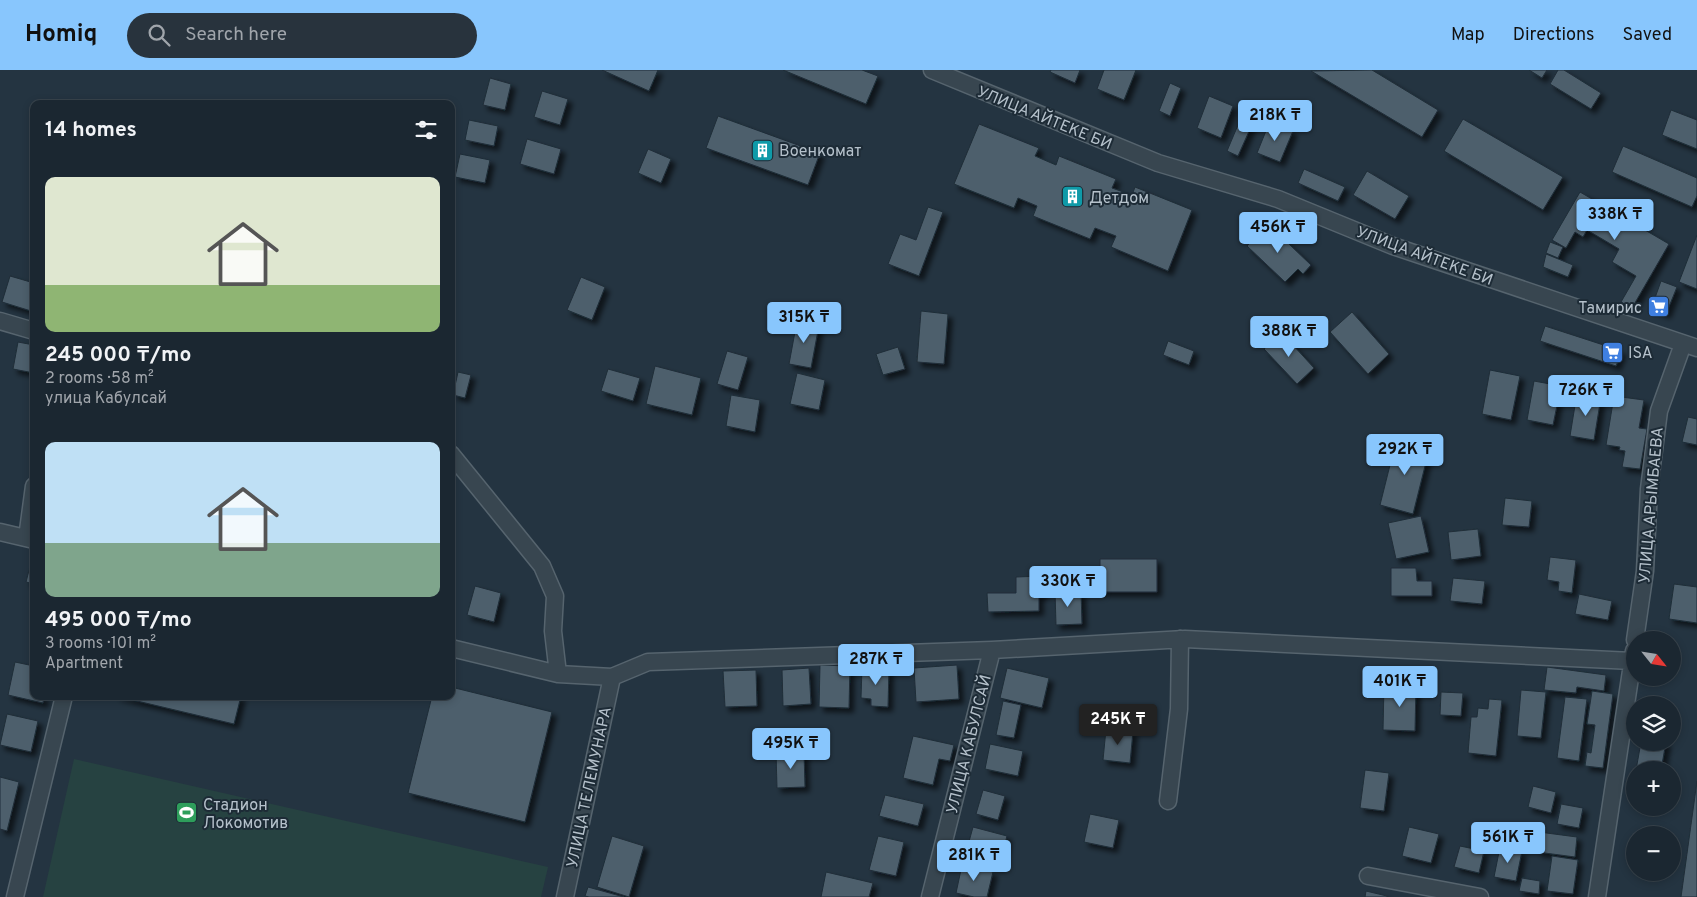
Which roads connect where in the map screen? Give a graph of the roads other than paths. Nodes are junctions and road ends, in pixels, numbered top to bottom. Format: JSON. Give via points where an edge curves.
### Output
{"nodes":[{"id":1,"x":932,"y":70,"type":"edge"},
{"id":2,"x":0,"y":320,"type":"edge"},
{"id":3,"x":30,"y":330,"type":"edge"},
{"id":4,"x":1690,"y":346,"type":"edge"},
{"id":5,"x":455,"y":459,"type":"edge"},
{"id":6,"x":0,"y":532,"type":"edge"},
{"id":7,"x":30,"y":539,"type":"edge"},
{"id":8,"x":1636,"y":631,"type":"edge"},
{"id":9,"x":1182,"y":639,"type":"junction"},
{"id":10,"x":455,"y":649,"type":"edge"},
{"id":11,"x":992,"y":650,"type":"junction"},
{"id":12,"x":1626,"y":661,"type":"edge"},
{"id":13,"x":558,"y":674,"type":"junction"},
{"id":14,"x":612,"y":677,"type":"junction"},
{"id":15,"x":1628,"y":686,"type":"edge"},
{"id":16,"x":63,"y":700,"type":"edge"},
{"id":17,"x":1168,"y":802,"type":"dead end"},
{"id":18,"x":1368,"y":876,"type":"dead end"},
{"id":19,"x":15,"y":897,"type":"edge"},
{"id":20,"x":564,"y":897,"type":"edge"},
{"id":21,"x":930,"y":897,"type":"edge"},
{"id":22,"x":1480,"y":897,"type":"edge"},
{"id":23,"x":1597,"y":897,"type":"edge"}],
"edges":[{"from":1,"to":4,"type":"street","name":"УЛИЦА АЙТЕКЕ БИ","via":[[1158,163],[1278,199],[1393,246]]},
{"from":2,"to":3,"type":"street"},
{"from":4,"to":8,"type":"street","name":"УЛИЦА АРЫМБАЕВА","via":[[1659,412]]},
{"from":5,"to":13,"type":"street","via":[[542,566],[555,596],[553,631]]},
{"from":6,"to":7,"type":"street"},
{"from":9,"to":11,"type":"street"},
{"from":9,"to":12,"type":"street"},
{"from":9,"to":17,"type":"street","via":[[1179,709]]},
{"from":10,"to":13,"type":"street"},
{"from":11,"to":14,"type":"street","via":[[648,662]]},
{"from":11,"to":21,"type":"street","name":"УЛИЦА КАБУЛСАЙ"},
{"from":13,"to":14,"type":"street"},
{"from":14,"to":20,"type":"street","name":"УЛИЦА ТЕЛЕМУНАРА"},
{"from":15,"to":23,"type":"street","name":"УЛИЦА АРЫМБАЕВА"},
{"from":16,"to":19,"type":"street"},
{"from":18,"to":22,"type":"street"}]}
